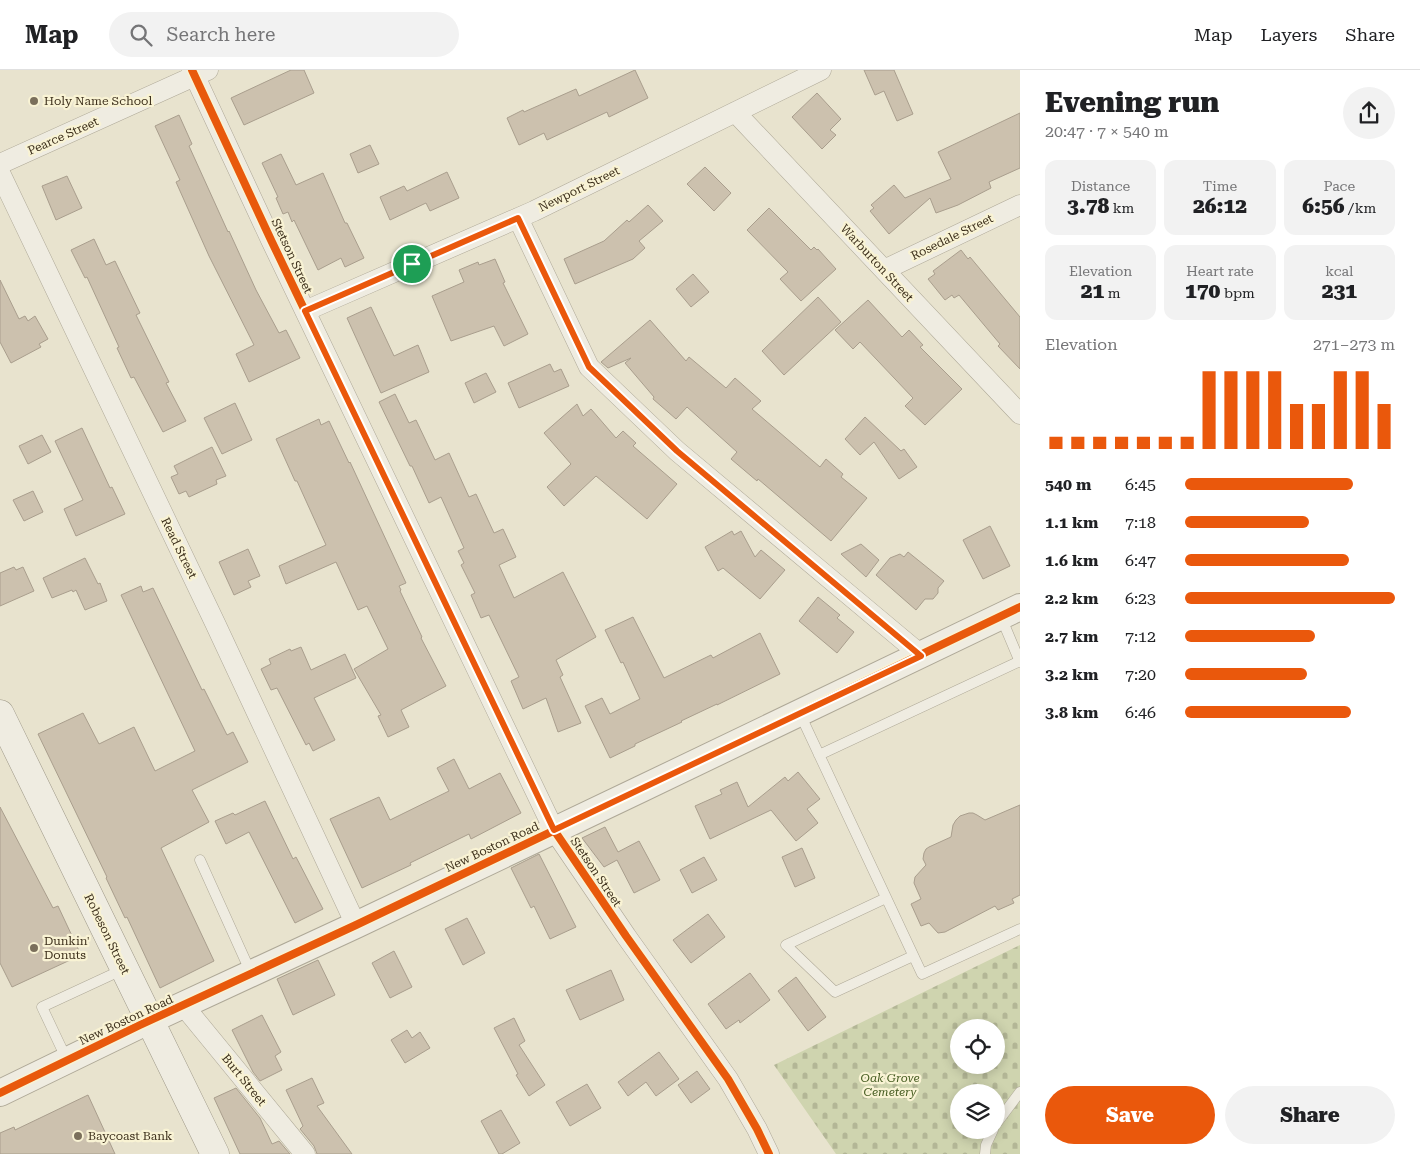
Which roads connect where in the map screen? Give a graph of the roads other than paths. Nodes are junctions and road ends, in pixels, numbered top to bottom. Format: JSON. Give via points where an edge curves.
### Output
{"nodes":[{"id":1,"x":821,"y":70,"type":"edge"},
{"id":2,"x":198,"y":72,"type":"edge"},
{"id":3,"x":734,"y":112,"type":"junction"},
{"id":4,"x":0,"y":164,"type":"edge"},
{"id":5,"x":0,"y":173,"type":"edge"},
{"id":6,"x":1020,"y":205,"type":"edge"},
{"id":7,"x":518,"y":218,"type":"junction"},
{"id":8,"x":884,"y":270,"type":"junction"},
{"id":9,"x":305,"y":311,"type":"junction"},
{"id":10,"x":1020,"y":414,"type":"edge"},
{"id":11,"x":1010,"y":612,"type":"edge"},
{"id":12,"x":921,"y":656,"type":"junction"},
{"id":13,"x":1020,"y":661,"type":"edge"},
{"id":14,"x":799,"y":713,"type":"junction"},
{"id":15,"x":0,"y":714,"type":"edge"},
{"id":16,"x":819,"y":755,"type":"junction"},
{"id":17,"x":554,"y":830,"type":"junction"},
{"id":18,"x":200,"y":860,"type":"dead end"},
{"id":19,"x":886,"y":898,"type":"junction"},
{"id":20,"x":356,"y":925,"type":"junction"},
{"id":21,"x":1020,"y":929,"type":"edge"},
{"id":22,"x":913,"y":956,"type":"junction"},
{"id":23,"x":124,"y":969,"type":"junction"},
{"id":24,"x":252,"y":974,"type":"junction"},
{"id":25,"x":183,"y":1005,"type":"junction"},
{"id":26,"x":150,"y":1021,"type":"junction"},
{"id":27,"x":68,"y":1060,"type":"junction"},
{"id":28,"x":1020,"y":1092,"type":"edge"},
{"id":29,"x":0,"y":1093,"type":"edge"},
{"id":30,"x":1005,"y":1112,"type":"edge"},
{"id":31,"x":989,"y":1139,"type":"edge"},
{"id":32,"x":214,"y":1154,"type":"edge"},
{"id":33,"x":305,"y":1154,"type":"edge"},
{"id":34,"x":769,"y":1154,"type":"edge"},
{"id":35,"x":985,"y":1154,"type":"edge"}],
"edges":[{"from":1,"to":3,"type":"street","name":"Newport Street"},
{"from":2,"to":4,"type":"street","name":"Pearce Street"},
{"from":2,"to":9,"type":"street","name":"Stetson Street"},
{"from":3,"to":7,"type":"street","name":"Newport Street"},
{"from":3,"to":8,"type":"street","name":"Warburton Street"},
{"from":5,"to":20,"type":"street","name":"Read Street"},
{"from":6,"to":8,"type":"street","name":"Rosedale Street"},
{"from":7,"to":9,"type":"street","name":"Newport Street"},
{"from":7,"to":12,"type":"street","via":[[589,367],[677,451]]},
{"from":8,"to":10,"type":"street","name":"Warburton Street"},
{"from":9,"to":17,"type":"street","name":"Stetson Street"},
{"from":11,"to":12,"type":"street","name":"New Boston Road"},
{"from":11,"to":13,"type":"lane"},
{"from":12,"to":14,"type":"street","name":"New Boston Road"},
{"from":13,"to":16,"type":"lane"},
{"from":14,"to":16,"type":"lane"},
{"from":14,"to":17,"type":"street","name":"New Boston Road"},
{"from":15,"to":23,"type":"main road","name":"Robeson Street"},
{"from":16,"to":19,"type":"lane"},
{"from":17,"to":20,"type":"street","name":"New Boston Road"},
{"from":17,"to":34,"type":"street","name":"Stetson Street","via":[[728,1079]]},
{"from":18,"to":24,"type":"lane"},
{"from":19,"to":22,"type":"lane"},
{"from":19,"to":22,"type":"lane","via":[[786,945],[835,992]]},
{"from":20,"to":24,"type":"street","name":"New Boston Road"},
{"from":21,"to":22,"type":"lane","via":[[922,974]]},
{"from":23,"to":26,"type":"main road","name":"Robeson Street"},
{"from":23,"to":27,"type":"lane","via":[[42,1007]]},
{"from":24,"to":25,"type":"street","name":"New Boston Road"},
{"from":25,"to":26,"type":"street","name":"New Boston Road"},
{"from":25,"to":33,"type":"street","name":"Burt Street"},
{"from":26,"to":27,"type":"street","name":"New Boston Road"},
{"from":26,"to":32,"type":"main road","name":"Robeson Street"},
{"from":27,"to":29,"type":"street","name":"New Boston Road"},
{"from":28,"to":30,"type":"lane"},
{"from":31,"to":35,"type":"lane"}]}
